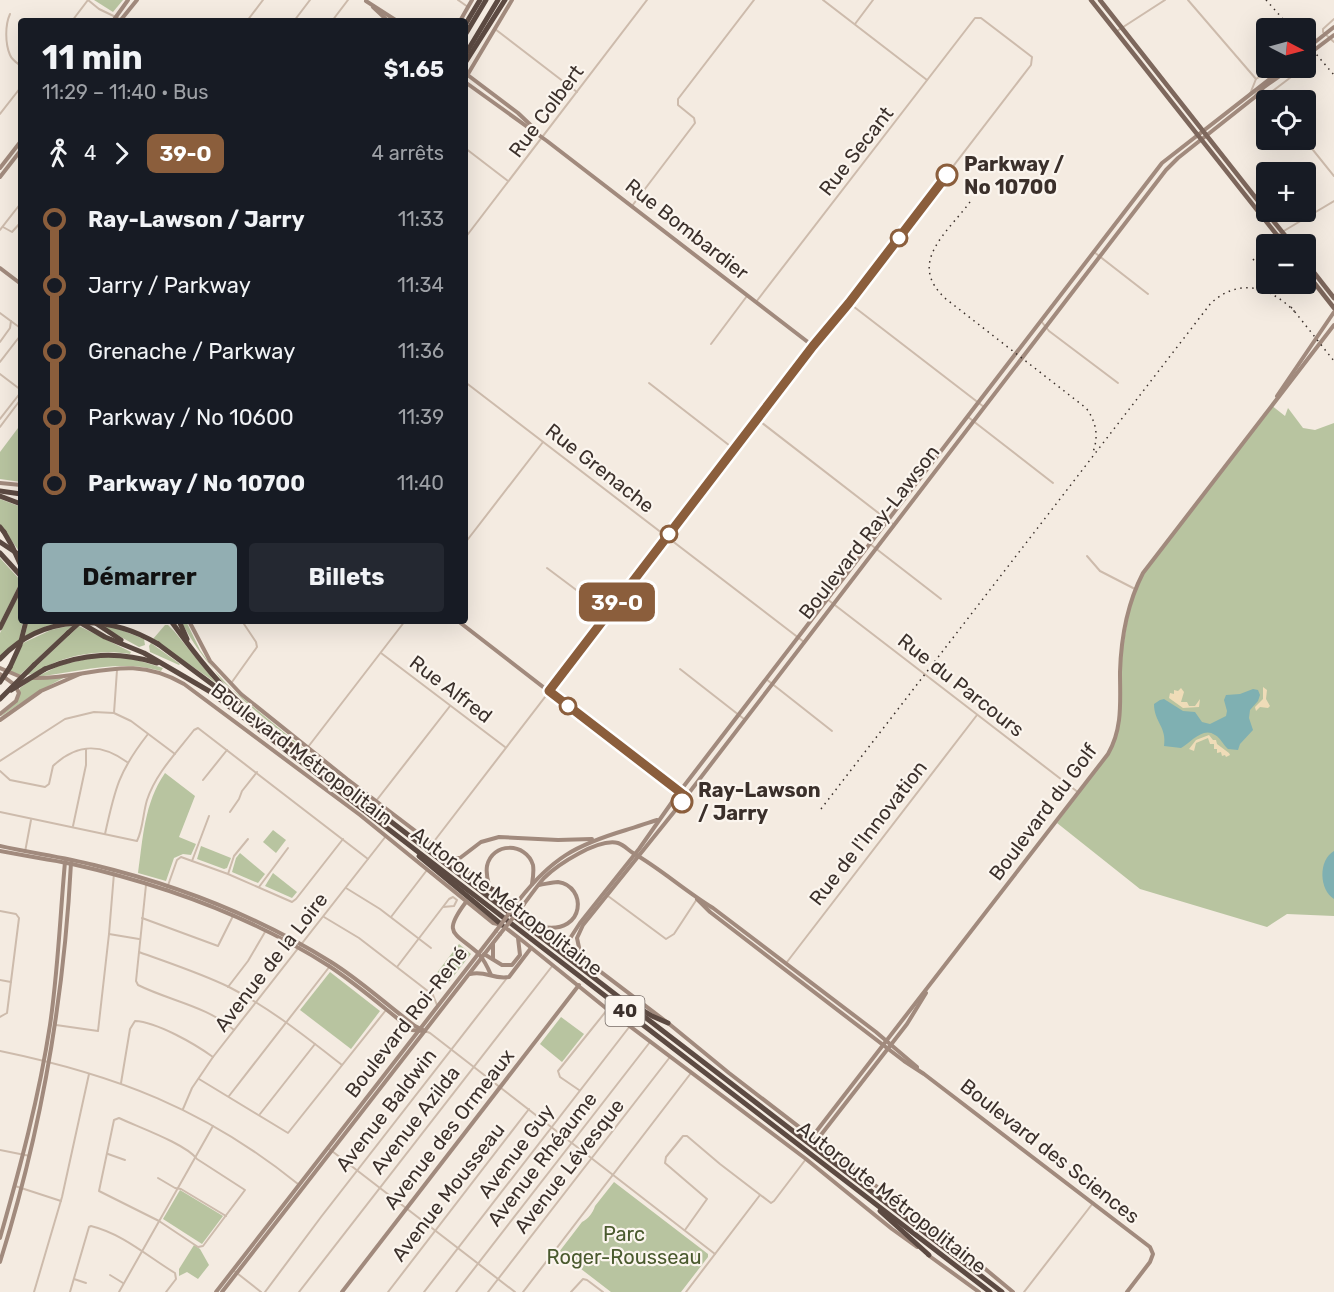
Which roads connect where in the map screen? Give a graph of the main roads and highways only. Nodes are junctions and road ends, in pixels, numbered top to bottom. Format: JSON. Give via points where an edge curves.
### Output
{"nodes":[{"id":1,"x":480,"y":0,"type":"edge"},
{"id":2,"x":486,"y":0,"type":"edge"},
{"id":3,"x":498,"y":0,"type":"edge"},
{"id":4,"x":505,"y":0,"type":"edge"},
{"id":5,"x":1091,"y":0,"type":"edge"},
{"id":6,"x":1100,"y":0,"type":"edge"},
{"id":7,"x":468,"y":21,"type":"edge"},
{"id":8,"x":468,"y":30,"type":"edge"},
{"id":9,"x":1118,"y":30,"type":"junction"},
{"id":10,"x":468,"y":50,"type":"edge"},
{"id":11,"x":468,"y":58,"type":"edge"},
{"id":12,"x":1204,"y":139,"type":"junction"},
{"id":13,"x":1256,"y":199,"type":"edge"},
{"id":14,"x":1274,"y":222,"type":"edge"},
{"id":15,"x":1276,"y":234,"type":"edge"},
{"id":16,"x":1284,"y":234,"type":"edge"},
{"id":17,"x":1316,"y":275,"type":"edge"},
{"id":18,"x":1316,"y":286,"type":"edge"},
{"id":19,"x":1334,"y":298,"type":"edge"},
{"id":20,"x":1334,"y":310,"type":"edge"},
{"id":21,"x":0,"y":491,"type":"edge"},
{"id":22,"x":18,"y":494,"type":"edge"},
{"id":23,"x":0,"y":496,"type":"edge"},
{"id":24,"x":18,"y":503,"type":"edge"},
{"id":25,"x":2,"y":530,"type":"edge"},
{"id":26,"x":0,"y":542,"type":"edge"},
{"id":27,"x":0,"y":553,"type":"edge"},
{"id":28,"x":18,"y":554,"type":"edge"},
{"id":29,"x":18,"y":559,"type":"edge"},
{"id":30,"x":18,"y":573,"type":"edge"},
{"id":31,"x":18,"y":592,"type":"edge"},
{"id":32,"x":25,"y":624,"type":"edge"},
{"id":33,"x":68,"y":624,"type":"edge"},
{"id":34,"x":76,"y":624,"type":"edge"},
{"id":35,"x":84,"y":624,"type":"edge"},
{"id":36,"x":97,"y":624,"type":"edge"},
{"id":37,"x":103,"y":624,"type":"edge"},
{"id":38,"x":173,"y":624,"type":"edge"},
{"id":39,"x":180,"y":624,"type":"edge"},
{"id":40,"x":0,"y":628,"type":"edge"},
{"id":41,"x":193,"y":651,"type":"junction"},
{"id":42,"x":144,"y":652,"type":"junction"},
{"id":43,"x":0,"y":660,"type":"edge"},
{"id":44,"x":167,"y":666,"type":"junction"},
{"id":45,"x":0,"y":682,"type":"edge"},
{"id":46,"x":10,"y":691,"type":"junction"},
{"id":47,"x":0,"y":699,"type":"edge"},
{"id":48,"x":237,"y":702,"type":"junction"},
{"id":49,"x":400,"y":838,"type":"junction"},
{"id":50,"x":456,"y":872,"type":"junction"},
{"id":51,"x":494,"y":890,"type":"road end"},
{"id":52,"x":502,"y":925,"type":"road end"},
{"id":53,"x":615,"y":993,"type":"junction"},
{"id":54,"x":668,"y":1023,"type":"road end"},
{"id":55,"x":862,"y":1193,"type":"junction"},
{"id":56,"x":922,"y":1219,"type":"road end"},
{"id":57,"x":952,"y":1254,"type":"junction"},
{"id":58,"x":930,"y":1255,"type":"road end"},
{"id":59,"x":990,"y":1292,"type":"edge"},
{"id":60,"x":1002,"y":1292,"type":"edge"}],
"edges":[{"from":1,"to":7,"type":"highway"},
{"from":2,"to":8,"type":"highway"},
{"from":3,"to":10,"type":"highway"},
{"from":4,"to":11,"type":"highway"},
{"from":5,"to":9,"type":"main road"},
{"from":6,"to":9,"type":"main road"},
{"from":9,"to":12,"type":"main road"},
{"from":12,"to":13,"type":"main road"},
{"from":12,"to":15,"type":"main road"},
{"from":14,"to":16,"type":"main road"},
{"from":17,"to":19,"type":"main road"},
{"from":18,"to":20,"type":"main road"},
{"from":21,"to":22,"type":"highway"},
{"from":23,"to":24,"type":"highway"},
{"from":25,"to":29,"type":"highway","bridge":true},
{"from":26,"to":28,"type":"highway"},
{"from":27,"to":30,"type":"highway"},
{"from":31,"to":40,"type":"highway"},
{"from":32,"to":45,"type":"highway","bridge":true,"via":[[20,645]]},
{"from":33,"to":43,"type":"highway","bridge":true,"via":[[33,634]]},
{"from":34,"to":46,"type":"highway","bridge":true},
{"from":35,"to":42,"type":"highway","name":"Autoroute Métropolitaine","number":"40"},
{"from":36,"to":42,"type":"highway"},
{"from":37,"to":48,"type":"highway","bridge":true,"via":[[136,633],[158,645]]},
{"from":38,"to":41,"type":"highway","name":"Autoroute Métropolitaine","number":"40"},
{"from":39,"to":41,"type":"highway"},
{"from":41,"to":48,"type":"highway","name":"Autoroute Métropolitaine","number":"40"},
{"from":42,"to":44,"type":"highway","name":"Autoroute Métropolitaine","number":"40"},
{"from":44,"to":46,"type":"highway","bridge":true,"via":[[132,656],[80,657],[45,669]]},
{"from":44,"to":49,"type":"highway","name":"Autoroute Métropolitaine","number":"40","via":[[209,692]]},
{"from":46,"to":47,"type":"highway"},
{"from":48,"to":50,"type":"highway","name":"Autoroute Métropolitaine","number":"40"},
{"from":49,"to":52,"type":"highway"},
{"from":49,"to":55,"type":"highway","name":"Autoroute Métropolitaine","number":"40"},
{"from":50,"to":51,"type":"highway"},
{"from":50,"to":53,"type":"highway","name":"Autoroute Métropolitaine","number":"40"},
{"from":53,"to":54,"type":"highway"},
{"from":53,"to":57,"type":"highway","name":"Autoroute Métropolitaine","number":"40"},
{"from":55,"to":58,"type":"highway"},
{"from":55,"to":59,"type":"highway","name":"Autoroute Métropolitaine","number":"40"},
{"from":56,"to":57,"type":"highway"},
{"from":57,"to":60,"type":"highway","name":"Autoroute Métropolitaine","number":"40"}]}
